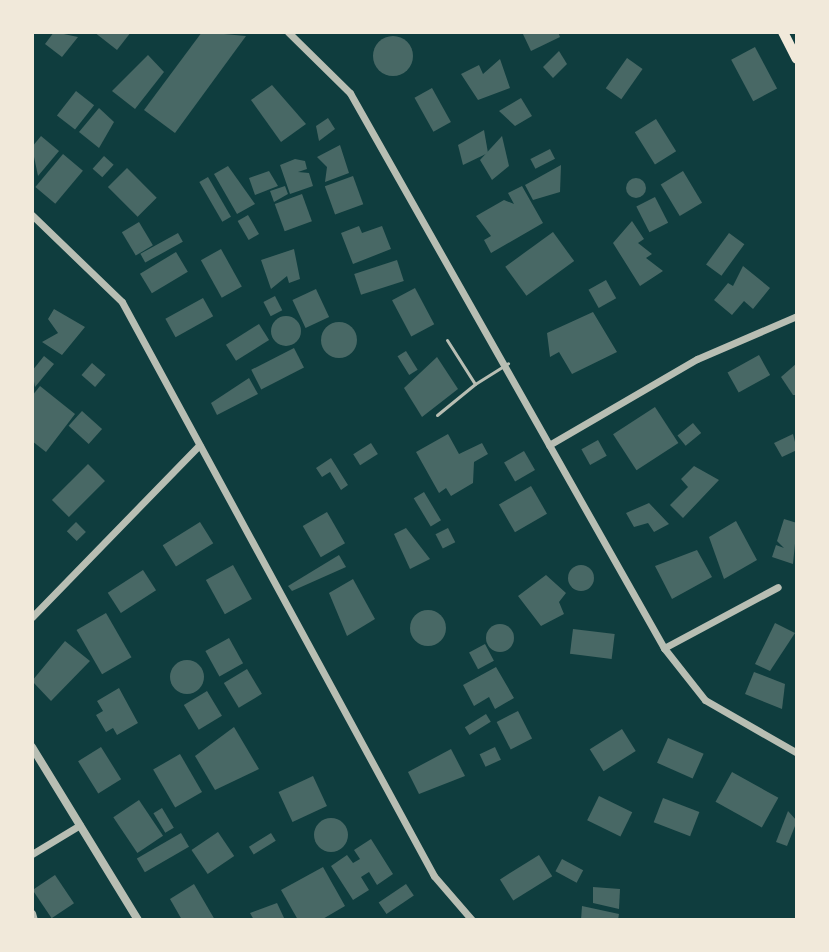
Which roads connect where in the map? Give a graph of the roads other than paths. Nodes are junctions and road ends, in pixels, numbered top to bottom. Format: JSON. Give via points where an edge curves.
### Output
{"nodes":[{"id":1,"x":288,"y":32,"type":"edge"},
{"id":2,"x":783,"y":32,"type":"edge"},
{"id":3,"x":797,"y":59,"type":"edge"},
{"id":4,"x":32,"y":215,"type":"edge"},
{"id":5,"x":797,"y":316,"type":"edge"},
{"id":6,"x":447,"y":340,"type":"dead end"},
{"id":7,"x":508,"y":363,"type":"junction"},
{"id":8,"x":475,"y":384,"type":"junction"},
{"id":9,"x":437,"y":415,"type":"dead end"},
{"id":10,"x":199,"y":445,"type":"junction"},
{"id":11,"x":549,"y":445,"type":"junction"},
{"id":12,"x":778,"y":587,"type":"dead end"},
{"id":13,"x":32,"y":617,"type":"edge"},
{"id":14,"x":664,"y":648,"type":"junction"},
{"id":15,"x":32,"y":747,"type":"edge"},
{"id":16,"x":797,"y":753,"type":"edge"},
{"id":17,"x":80,"y":825,"type":"junction"},
{"id":18,"x":32,"y":854,"type":"edge"},
{"id":19,"x":32,"y":913,"type":"edge"},
{"id":20,"x":34,"y":920,"type":"edge"},
{"id":21,"x":138,"y":920,"type":"edge"},
{"id":22,"x":472,"y":920,"type":"edge"}],
"edges":[{"from":1,"to":7,"type":"street","via":[[350,93]]},
{"from":2,"to":3,"type":"main road"},
{"from":4,"to":10,"type":"street","via":[[122,302]]},
{"from":5,"to":11,"type":"street","via":[[697,359]]},
{"from":6,"to":8,"type":"lane"},
{"from":7,"to":8,"type":"lane"},
{"from":7,"to":11,"type":"street"},
{"from":8,"to":9,"type":"lane"},
{"from":10,"to":13,"type":"street"},
{"from":10,"to":22,"type":"street","via":[[434,876]]},
{"from":11,"to":14,"type":"street"},
{"from":12,"to":14,"type":"street"},
{"from":14,"to":16,"type":"street","via":[[705,700]]},
{"from":15,"to":17,"type":"street"},
{"from":17,"to":18,"type":"street"},
{"from":17,"to":21,"type":"street"},
{"from":19,"to":20,"type":"street"}]}
